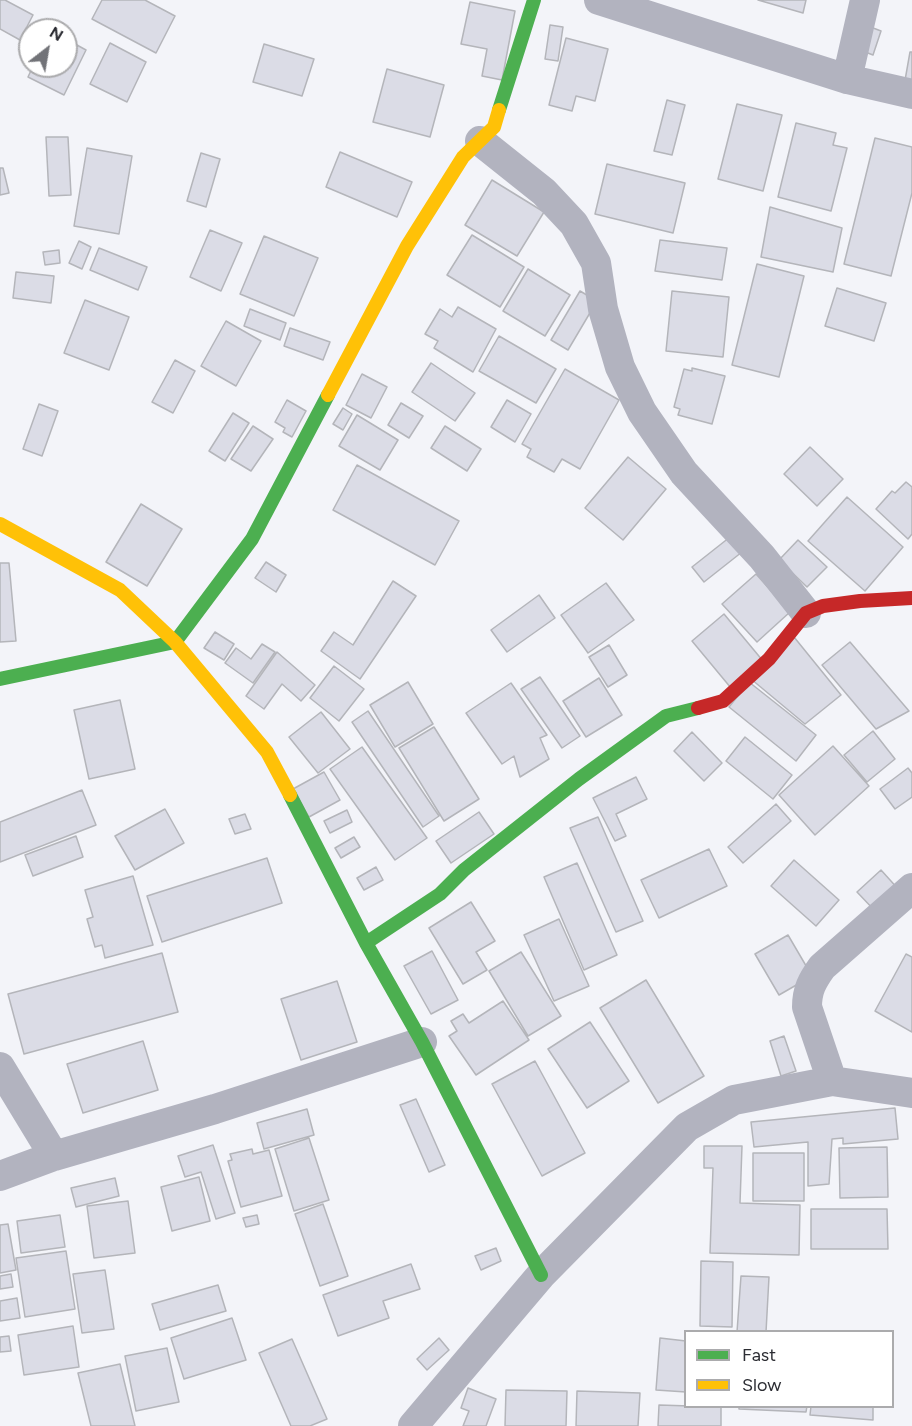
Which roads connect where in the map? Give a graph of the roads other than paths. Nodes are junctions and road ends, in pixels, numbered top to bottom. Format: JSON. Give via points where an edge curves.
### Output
{"nodes":[{"id":1,"x":534,"y":0,"type":"edge"},
{"id":2,"x":599,"y":0,"type":"edge"},
{"id":3,"x":865,"y":0,"type":"edge"},
{"id":4,"x":847,"y":79,"type":"junction"},
{"id":5,"x":912,"y":94,"type":"edge"},
{"id":6,"x":480,"y":141,"type":"junction"},
{"id":7,"x":0,"y":524,"type":"edge"},
{"id":8,"x":912,"y":598,"type":"edge"},
{"id":9,"x":806,"y":613,"type":"junction"},
{"id":10,"x":175,"y":642,"type":"junction"},
{"id":11,"x":0,"y":679,"type":"edge"},
{"id":12,"x":912,"y":888,"type":"edge"},
{"id":13,"x":366,"y":943,"type":"junction"},
{"id":14,"x":422,"y":1042,"type":"junction"},
{"id":15,"x":0,"y":1067,"type":"edge"},
{"id":16,"x":832,"y":1081,"type":"junction"},
{"id":17,"x":912,"y":1093,"type":"edge"},
{"id":18,"x":54,"y":1156,"type":"junction"},
{"id":19,"x":0,"y":1176,"type":"edge"},
{"id":20,"x":541,"y":1275,"type":"junction"},
{"id":21,"x":413,"y":1426,"type":"edge"}],
"edges":[{"from":1,"to":6,"type":"street","via":[[494,127]]},
{"from":2,"to":4,"type":"street"},
{"from":3,"to":4,"type":"street"},
{"from":4,"to":5,"type":"street"},
{"from":6,"to":9,"type":"street","via":[[544,192],[573,224],[596,263],[603,309],[620,367],[642,412],[684,473],[762,557]]},
{"from":6,"to":10,"type":"street","via":[[464,157],[407,246],[252,539]]},
{"from":7,"to":10,"type":"street","via":[[120,590]]},
{"from":8,"to":9,"type":"street","via":[[823,606]]},
{"from":9,"to":13,"type":"street","via":[[770,659],[723,701],[666,716],[464,870],[440,894]]},
{"from":10,"to":11,"type":"street"},
{"from":10,"to":13,"type":"street","via":[[267,752]]},
{"from":12,"to":16,"type":"street","via":[[822,967],[811,982],[807,1007]]},
{"from":13,"to":14,"type":"street"},
{"from":14,"to":18,"type":"street"},
{"from":14,"to":20,"type":"street"},
{"from":15,"to":18,"type":"street"},
{"from":16,"to":17,"type":"street"},
{"from":16,"to":20,"type":"street","via":[[735,1100],[687,1127]]},
{"from":18,"to":19,"type":"street"},
{"from":20,"to":21,"type":"street"}]}
